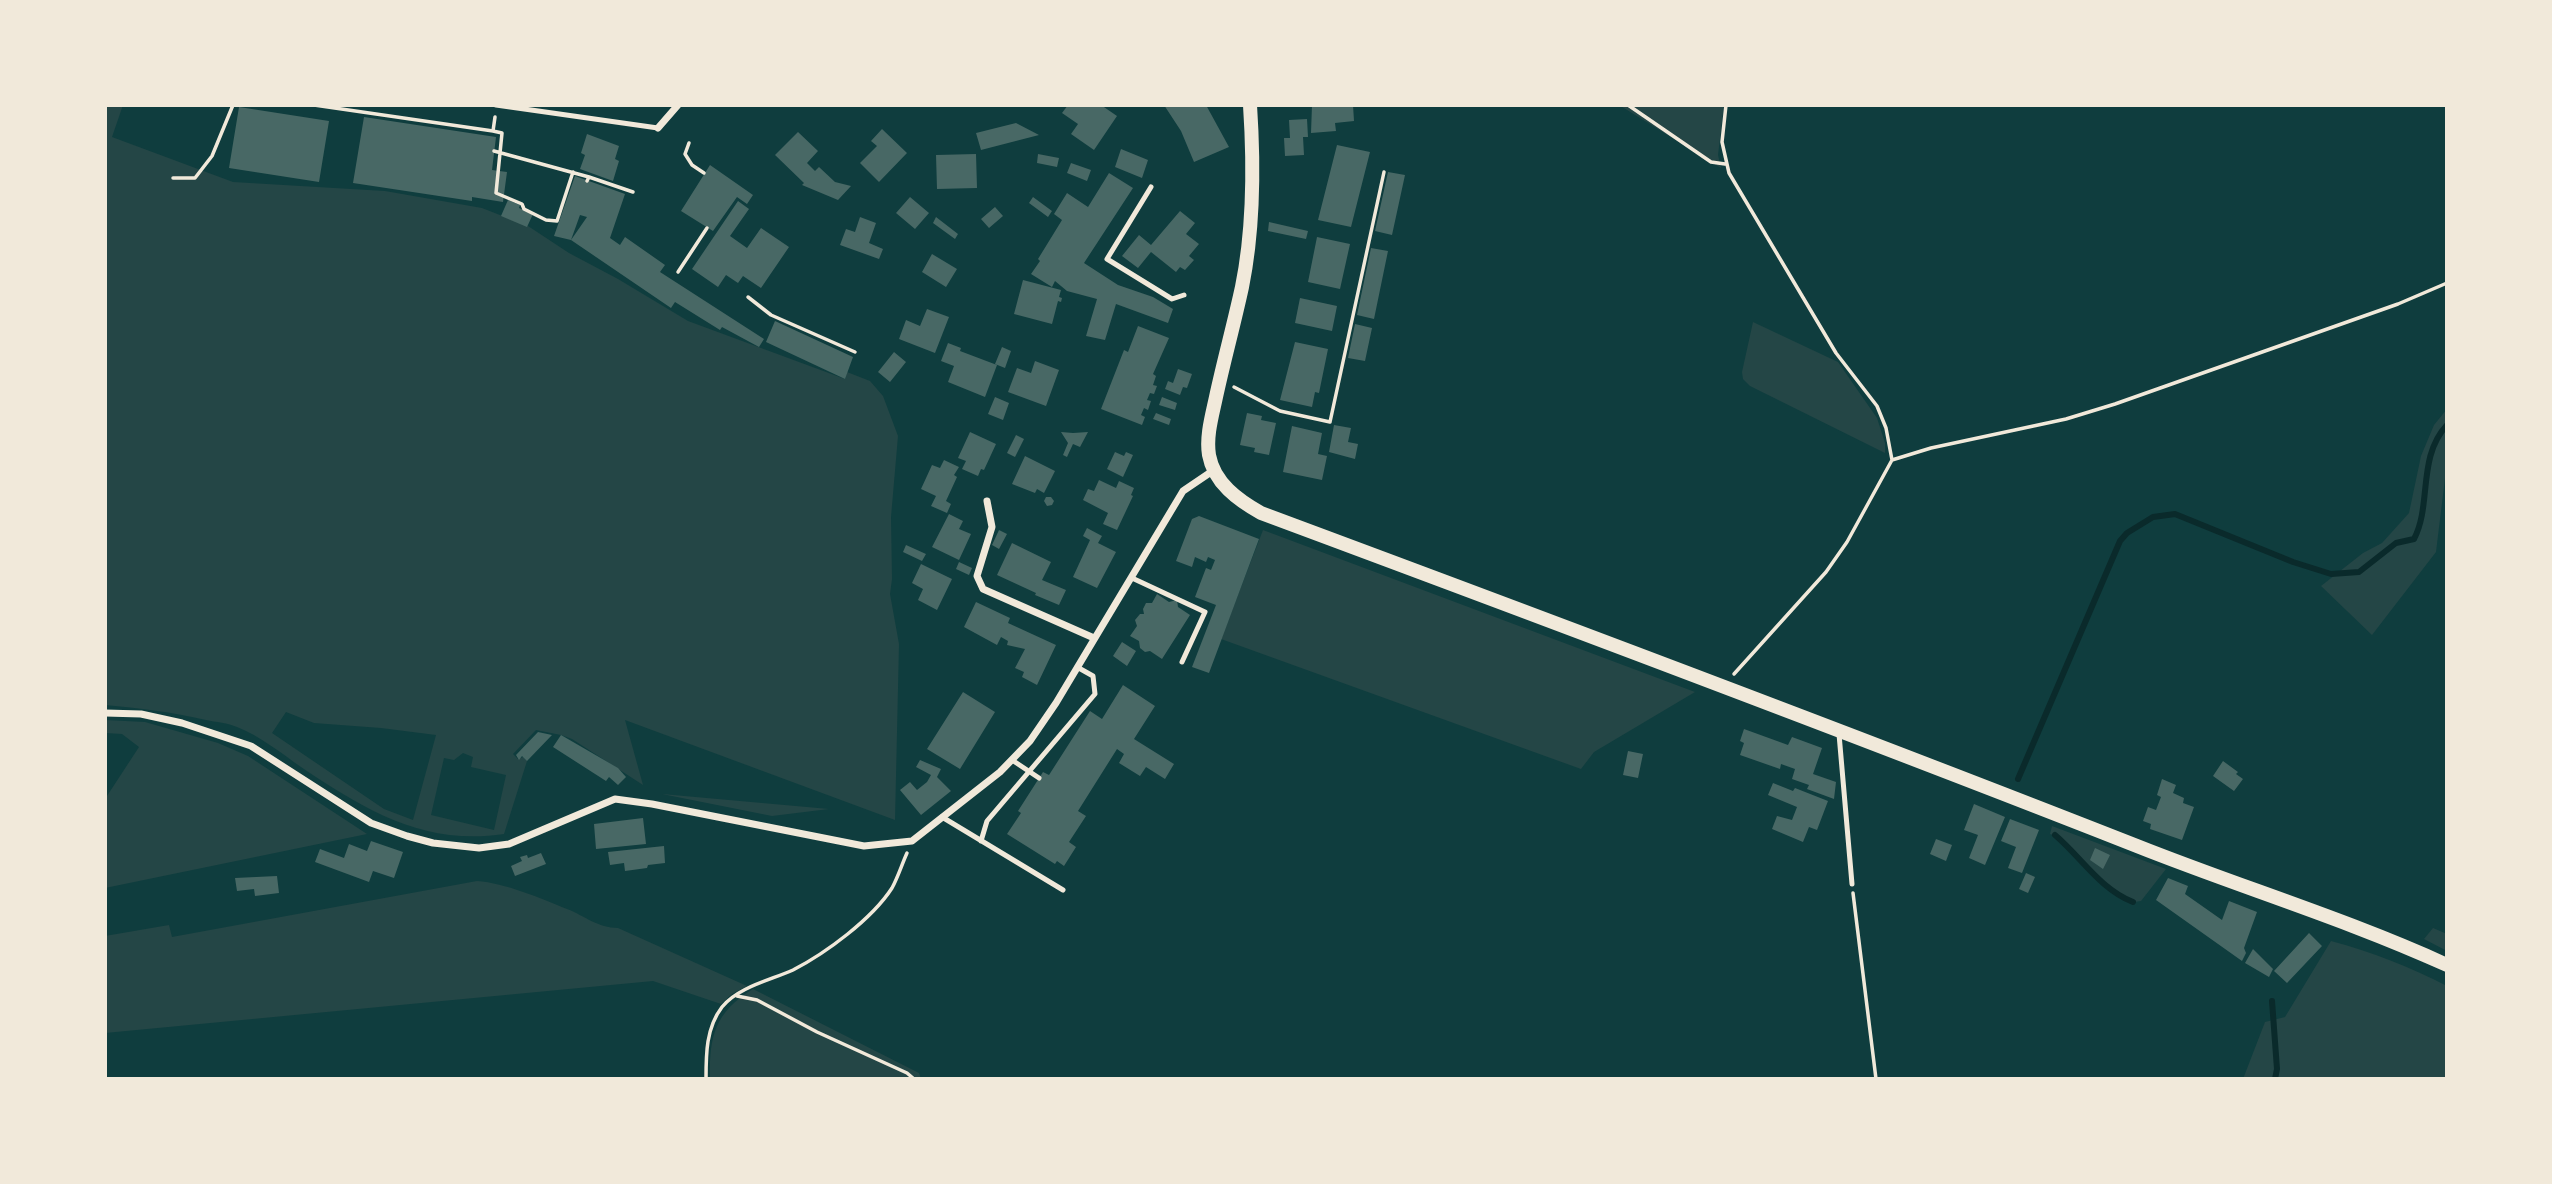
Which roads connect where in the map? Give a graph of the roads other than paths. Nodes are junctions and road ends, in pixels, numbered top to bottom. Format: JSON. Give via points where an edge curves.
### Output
{"nodes":[{"id":1,"x":496,"y":105,"type":"edge"},
{"id":2,"x":678,"y":105,"type":"edge"},
{"id":3,"x":1250,"y":105,"type":"edge"},
{"id":4,"x":658,"y":128,"type":"joint"},
{"id":5,"x":1151,"y":187,"type":"dead end"},
{"id":6,"x":1184,"y":295,"type":"dead end"},
{"id":7,"x":1214,"y":470,"type":"junction"},
{"id":8,"x":986,"y":501,"type":"dead end"},
{"id":9,"x":1132,"y":578,"type":"junction"},
{"id":10,"x":1094,"y":638,"type":"junction"},
{"id":11,"x":1182,"y":662,"type":"dead end"},
{"id":12,"x":1077,"y":667,"type":"junction"},
{"id":13,"x":105,"y":713,"type":"edge"},
{"id":14,"x":1839,"y":731,"type":"junction"},
{"id":15,"x":1012,"y":760,"type":"junction"},
{"id":16,"x":1030,"y":771,"type":"junction"},
{"id":17,"x":1039,"y":778,"type":"dead end"},
{"id":18,"x":942,"y":817,"type":"junction"},
{"id":19,"x":981,"y":841,"type":"junction"},
{"id":20,"x":1852,"y":884,"type":"road end"},
{"id":21,"x":1063,"y":890,"type":"dead end"},
{"id":22,"x":2447,"y":965,"type":"edge"}],
"edges":[{"from":1,"to":4,"type":"lane"},
{"from":2,"to":4,"type":"street"},
{"from":3,"to":7,"type":"main road","via":[[1252,171],[1246,256],[1209,432]]},
{"from":5,"to":6,"type":"lane","via":[[1107,259],[1172,299]]},
{"from":7,"to":9,"type":"street","via":[[1183,491]]},
{"from":7,"to":14,"type":"main road","via":[[1230,492],[1261,513]]},
{"from":8,"to":10,"type":"street","via":[[992,527],[977,576],[983,589]]},
{"from":9,"to":10,"type":"street"},
{"from":9,"to":11,"type":"lane","via":[[1205,612]]},
{"from":10,"to":12,"type":"street"},
{"from":12,"to":15,"type":"street","via":[[1030,741]]},
{"from":12,"to":16,"type":"lane","via":[[1093,676],[1095,694]]},
{"from":13,"to":18,"type":"street","via":[[141,714],[182,723],[251,746],[371,823],[433,843],[480,848],[509,844],[615,799],[864,846],[912,841]]},
{"from":14,"to":20,"type":"lane"},
{"from":14,"to":22,"type":"main road","via":[[2378,934]]},
{"from":15,"to":16,"type":"lane"},
{"from":15,"to":18,"type":"street"},
{"from":16,"to":17,"type":"lane"},
{"from":16,"to":19,"type":"lane","via":[[987,821]]},
{"from":18,"to":19,"type":"lane"},
{"from":19,"to":21,"type":"lane"}]}
